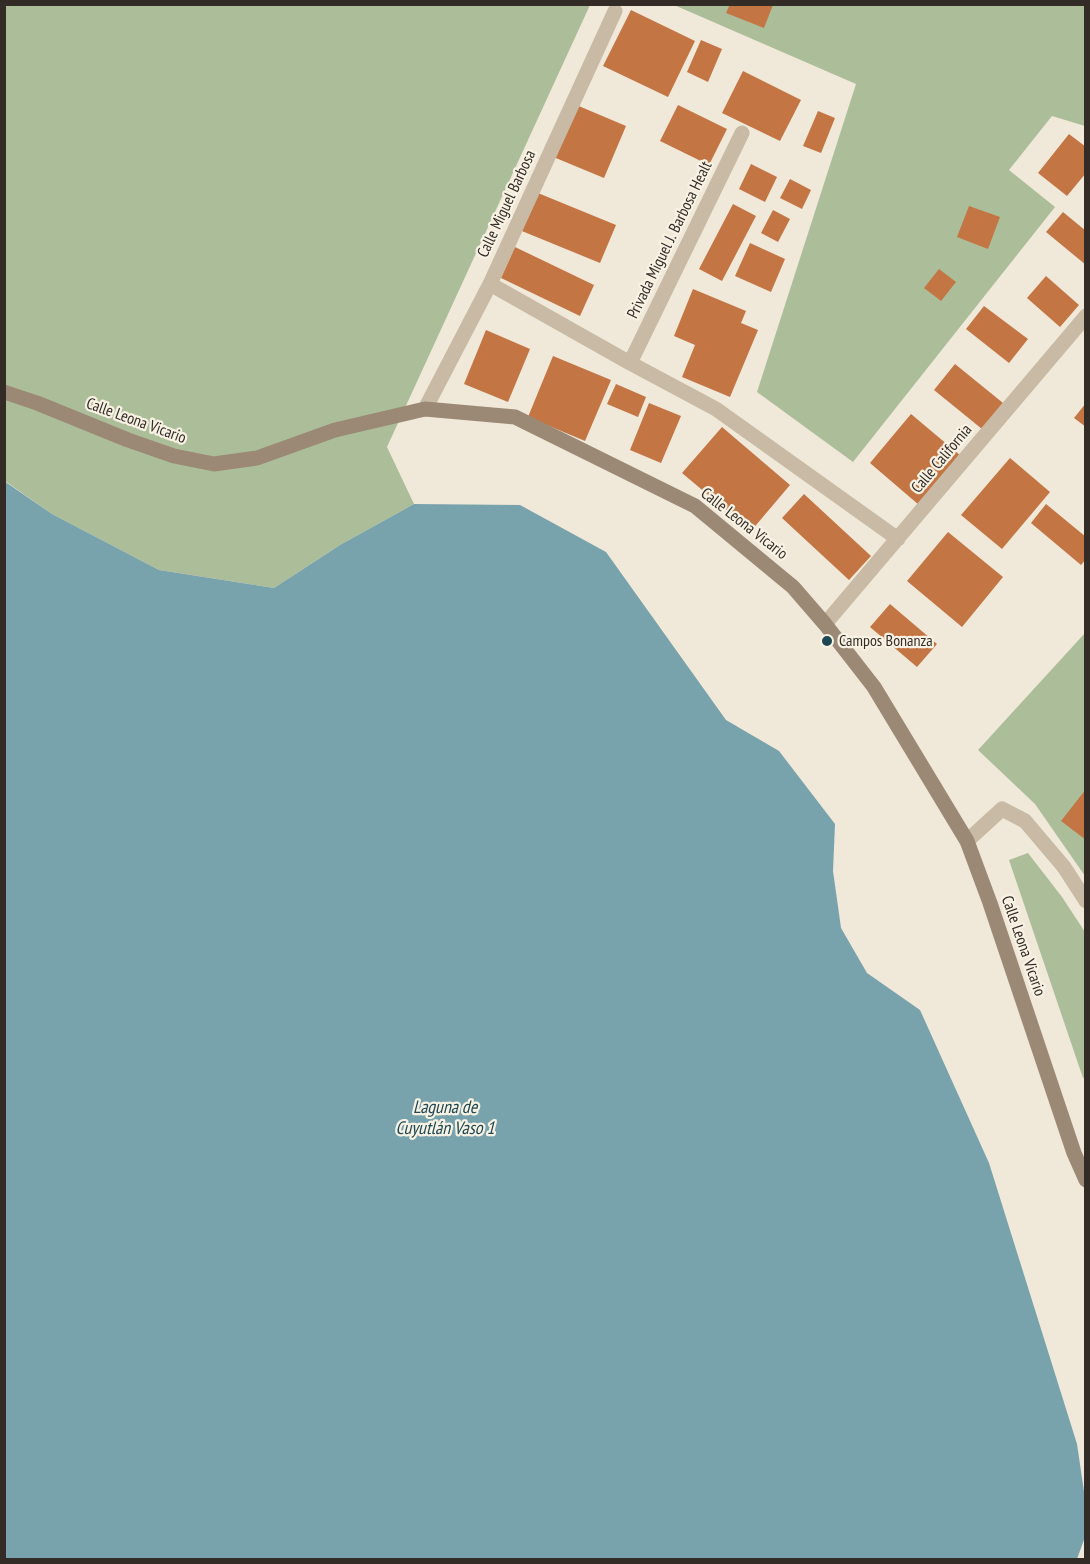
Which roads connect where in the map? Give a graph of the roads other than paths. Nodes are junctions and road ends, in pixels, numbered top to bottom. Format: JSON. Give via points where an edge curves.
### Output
{"nodes":[{"id":1,"x":615,"y":12,"type":"dead end"},
{"id":2,"x":742,"y":133,"type":"dead end"},
{"id":3,"x":490,"y":284,"type":"junction"},
{"id":4,"x":1086,"y":316,"type":"edge"},
{"id":5,"x":630,"y":363,"type":"junction"},
{"id":6,"x":4,"y":392,"type":"edge"},
{"id":7,"x":425,"y":409,"type":"junction"},
{"id":8,"x":898,"y":539,"type":"junction"},
{"id":9,"x":825,"y":624,"type":"junction"},
{"id":10,"x":967,"y":841,"type":"junction"},
{"id":11,"x":1086,"y":901,"type":"edge"},
{"id":12,"x":1086,"y":1180,"type":"edge"}],
"edges":[{"from":1,"to":3,"type":"street","name":"Calle Miguel Barbosa"},
{"from":2,"to":5,"type":"street","name":"Privada Miguel J. Barbosa Healt"},
{"from":3,"to":5,"type":"street"},
{"from":3,"to":7,"type":"street","name":"Calle Miguel Barbosa"},
{"from":4,"to":8,"type":"street","name":"Calle California"},
{"from":5,"to":8,"type":"street","via":[[716,409]]},
{"from":6,"to":7,"type":"main road","name":"Calle Leona Vicario","via":[[165,453],[214,464],[257,458],[335,430]]},
{"from":7,"to":9,"type":"main road","name":"Calle Leona Vicario","via":[[516,417],[695,506],[794,587]]},
{"from":8,"to":9,"type":"street","name":"Calle California"},
{"from":9,"to":10,"type":"main road","name":"Calle Leona Vicario","via":[[874,687]]},
{"from":10,"to":11,"type":"street","via":[[1002,809],[1025,821],[1064,867]]},
{"from":10,"to":12,"type":"main road","name":"Calle Leona Vicario"}]}
